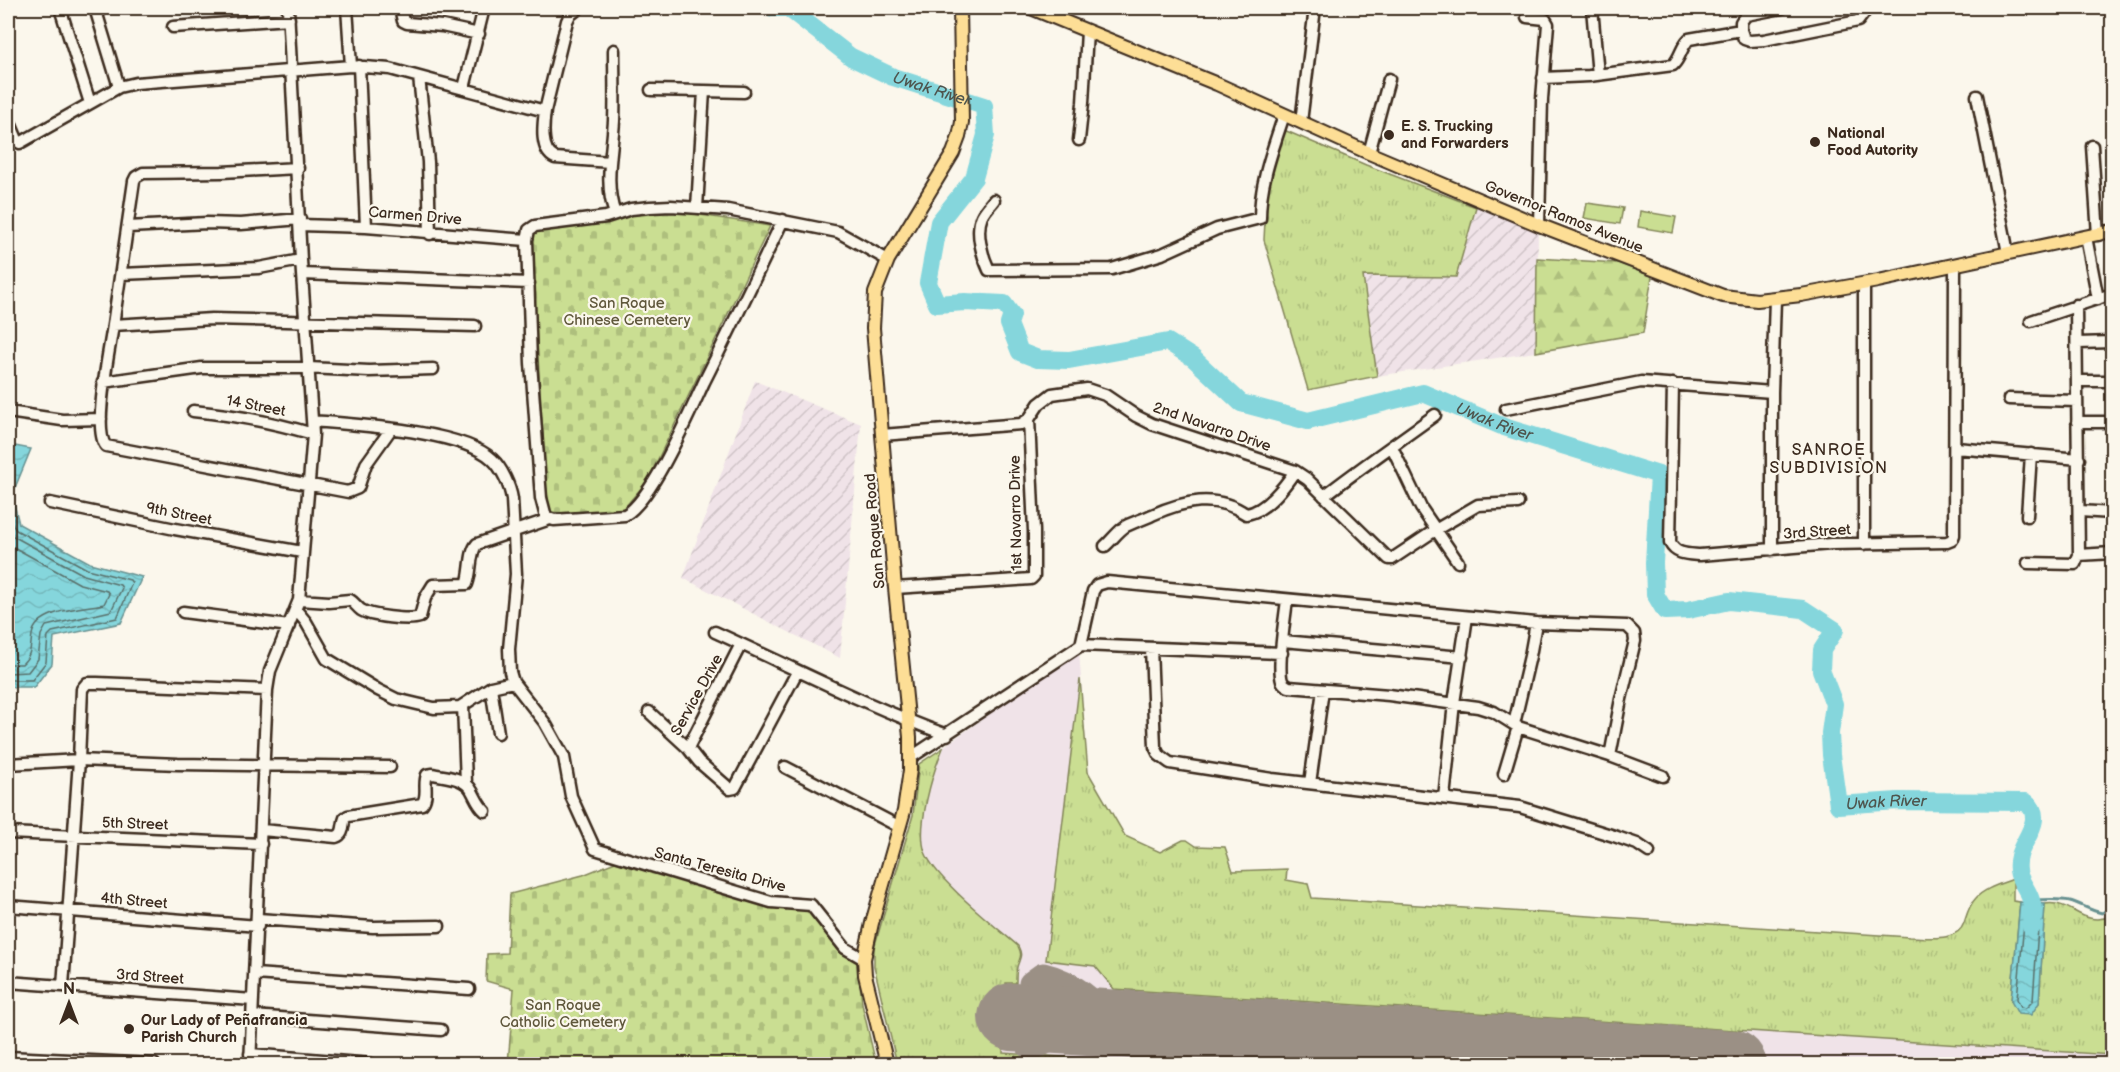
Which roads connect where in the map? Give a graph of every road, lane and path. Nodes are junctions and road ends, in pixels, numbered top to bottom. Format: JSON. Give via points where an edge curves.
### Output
{"nodes":[{"id":1,"x":60,"y":8,"type":"edge"},
{"id":2,"x":95,"y":8,"type":"edge"},
{"id":3,"x":288,"y":8,"type":"edge"},
{"id":4,"x":347,"y":8,"type":"edge"},
{"id":5,"x":400,"y":8,"type":"edge"},
{"id":6,"x":484,"y":8,"type":"edge"},
{"id":7,"x":579,"y":8,"type":"edge"},
{"id":8,"x":960,"y":8,"type":"edge"},
{"id":9,"x":1032,"y":8,"type":"edge"},
{"id":10,"x":1315,"y":8,"type":"edge"},
{"id":11,"x":1592,"y":8,"type":"edge"},
{"id":12,"x":1782,"y":8,"type":"edge"},
{"id":13,"x":1863,"y":8,"type":"edge"},
{"id":14,"x":1527,"y":17,"type":"dead end"},
{"id":15,"x":289,"y":20,"type":"junction"},
{"id":16,"x":173,"y":27,"type":"dead end"},
{"id":17,"x":1741,"y":30,"type":"junction"},
{"id":18,"x":1087,"y":31,"type":"junction"},
{"id":19,"x":479,"y":34,"type":"junction"},
{"id":20,"x":614,"y":50,"type":"dead end"},
{"id":21,"x":355,"y":66,"type":"junction"},
{"id":22,"x":292,"y":71,"type":"junction"},
{"id":23,"x":1598,"y":75,"type":"junction"},
{"id":24,"x":419,"y":77,"type":"junction"},
{"id":25,"x":1543,"y":78,"type":"junction"},
{"id":26,"x":1389,"y":79,"type":"dead end"},
{"id":27,"x":119,"y":87,"type":"junction"},
{"id":28,"x":464,"y":88,"type":"junction"},
{"id":29,"x":651,"y":90,"type":"dead end"},
{"id":30,"x":704,"y":91,"type":"junction"},
{"id":31,"x":744,"y":92,"type":"dead end"},
{"id":32,"x":1977,"y":96,"type":"dead end"},
{"id":33,"x":90,"y":103,"type":"junction"},
{"id":34,"x":545,"y":111,"type":"junction"},
{"id":35,"x":1284,"y":115,"type":"junction"},
{"id":36,"x":8,"y":118,"type":"edge"},
{"id":37,"x":1301,"y":122,"type":"junction"},
{"id":38,"x":1079,"y":140,"type":"dead end"},
{"id":39,"x":2092,"y":146,"type":"dead end"},
{"id":40,"x":1369,"y":153,"type":"junction"},
{"id":41,"x":610,"y":162,"type":"junction"},
{"id":42,"x":298,"y":168,"type":"junction"},
{"id":43,"x":994,"y":200,"type":"dead end"},
{"id":44,"x":697,"y":208,"type":"junction"},
{"id":45,"x":615,"y":214,"type":"junction"},
{"id":46,"x":783,"y":220,"type":"junction"},
{"id":47,"x":300,"y":222,"type":"junction"},
{"id":48,"x":1539,"y":225,"type":"junction"},
{"id":49,"x":128,"y":226,"type":"junction"},
{"id":50,"x":366,"y":227,"type":"junction"},
{"id":51,"x":2112,"y":231,"type":"edge"},
{"id":52,"x":430,"y":234,"type":"junction"},
{"id":53,"x":2092,"y":236,"type":"junction"},
{"id":54,"x":527,"y":240,"type":"junction"},
{"id":55,"x":2008,"y":253,"type":"junction"},
{"id":56,"x":301,"y":260,"type":"junction"},
{"id":57,"x":888,"y":260,"type":"junction"},
{"id":58,"x":1955,"y":265,"type":"junction"},
{"id":59,"x":121,"y":274,"type":"junction"},
{"id":60,"x":303,"y":274,"type":"junction"},
{"id":61,"x":529,"y":283,"type":"junction"},
{"id":62,"x":1864,"y":284,"type":"junction"},
{"id":63,"x":2112,"y":294,"type":"edge"},
{"id":64,"x":2098,"y":298,"type":"junction"},
{"id":65,"x":1775,"y":299,"type":"junction"},
{"id":66,"x":2076,"y":305,"type":"junction"},
{"id":67,"x":306,"y":321,"type":"junction"},
{"id":68,"x":2031,"y":321,"type":"dead end"},
{"id":69,"x":113,"y":325,"type":"junction"},
{"id":70,"x":475,"y":326,"type":"dead end"},
{"id":71,"x":2112,"y":342,"type":"edge"},
{"id":72,"x":2078,"y":343,"type":"junction"},
{"id":73,"x":309,"y":368,"type":"junction"},
{"id":74,"x":433,"y":369,"type":"dead end"},
{"id":75,"x":2077,"y":381,"type":"junction"},
{"id":76,"x":2112,"y":381,"type":"edge"},
{"id":77,"x":104,"y":382,"type":"junction"},
{"id":78,"x":1673,"y":384,"type":"junction"},
{"id":79,"x":1772,"y":392,"type":"junction"},
{"id":80,"x":2008,"y":399,"type":"dead end"},
{"id":81,"x":2077,"y":401,"type":"junction"},
{"id":82,"x":1506,"y":409,"type":"dead end"},
{"id":83,"x":193,"y":411,"type":"dead end"},
{"id":84,"x":8,"y":412,"type":"edge"},
{"id":85,"x":1435,"y":415,"type":"dead end"},
{"id":86,"x":101,"y":419,"type":"junction"},
{"id":87,"x":1029,"y":419,"type":"junction"},
{"id":88,"x":313,"y":421,"type":"junction"},
{"id":89,"x":2078,"y":422,"type":"junction"},
{"id":90,"x":2112,"y":422,"type":"edge"},
{"id":91,"x":391,"y":429,"type":"junction"},
{"id":92,"x":313,"y":434,"type":"junction"},
{"id":93,"x":882,"y":435,"type":"junction"},
{"id":94,"x":1392,"y":447,"type":"junction"},
{"id":95,"x":1956,"y":448,"type":"junction"},
{"id":96,"x":2031,"y":454,"type":"junction"},
{"id":97,"x":2079,"y":459,"type":"junction"},
{"id":98,"x":1295,"y":471,"type":"junction"},
{"id":99,"x":308,"y":484,"type":"junction"},
{"id":100,"x":1324,"y":496,"type":"junction"},
{"id":101,"x":50,"y":503,"type":"dead end"},
{"id":102,"x":1518,"y":503,"type":"dead end"},
{"id":103,"x":2080,"y":510,"type":"junction"},
{"id":104,"x":2112,"y":513,"type":"edge"},
{"id":105,"x":2027,"y":516,"type":"dead end"},
{"id":106,"x":550,"y":519,"type":"junction"},
{"id":107,"x":1437,"y":529,"type":"junction"},
{"id":108,"x":513,"y":531,"type":"junction"},
{"id":109,"x":1864,"y":544,"type":"junction"},
{"id":110,"x":1105,"y":546,"type":"dead end"},
{"id":111,"x":1772,"y":550,"type":"junction"},
{"id":112,"x":302,"y":552,"type":"junction"},
{"id":113,"x":2112,"y":553,"type":"edge"},
{"id":114,"x":2079,"y":555,"type":"junction"},
{"id":115,"x":1458,"y":562,"type":"dead end"},
{"id":116,"x":2028,"y":563,"type":"dead end"},
{"id":117,"x":895,"y":588,"type":"junction"},
{"id":118,"x":1287,"y":600,"type":"junction"},
{"id":119,"x":297,"y":605,"type":"junction"},
{"id":120,"x":183,"y":612,"type":"dead end"},
{"id":121,"x":1467,"y":617,"type":"junction"},
{"id":122,"x":1536,"y":623,"type":"junction"},
{"id":123,"x":289,"y":626,"type":"junction"},
{"id":124,"x":715,"y":632,"type":"dead end"},
{"id":125,"x":1283,"y":641,"type":"junction"},
{"id":126,"x":741,"y":644,"type":"junction"},
{"id":127,"x":1081,"y":645,"type":"junction"},
{"id":128,"x":1151,"y":648,"type":"junction"},
{"id":129,"x":1281,"y":653,"type":"junction"},
{"id":130,"x":1461,"y":657,"type":"junction"},
{"id":131,"x":797,"y":672,"type":"junction"},
{"id":132,"x":513,"y":682,"type":"junction"},
{"id":133,"x":491,"y":687,"type":"junction"},
{"id":134,"x":267,"y":690,"type":"junction"},
{"id":135,"x":1323,"y":690,"type":"junction"},
{"id":136,"x":1454,"y":703,"type":"junction"},
{"id":137,"x":463,"y":705,"type":"junction"},
{"id":138,"x":649,"y":712,"type":"dead end"},
{"id":139,"x":909,"y":721,"type":"junction"},
{"id":140,"x":1516,"y":725,"type":"junction"},
{"id":141,"x":498,"y":733,"type":"dead end"},
{"id":142,"x":948,"y":735,"type":"junction"},
{"id":143,"x":688,"y":748,"type":"junction"},
{"id":144,"x":1610,"y":756,"type":"junction"},
{"id":145,"x":910,"y":759,"type":"junction"},
{"id":146,"x":79,"y":760,"type":"junction"},
{"id":147,"x":8,"y":764,"type":"edge"},
{"id":148,"x":264,"y":765,"type":"junction"},
{"id":149,"x":390,"y":767,"type":"dead end"},
{"id":150,"x":785,"y":767,"type":"dead end"},
{"id":151,"x":1504,"y":774,"type":"dead end"},
{"id":152,"x":1663,"y":776,"type":"dead end"},
{"id":153,"x":466,"y":783,"type":"junction"},
{"id":154,"x":1310,"y":783,"type":"junction"},
{"id":155,"x":1444,"y":798,"type":"junction"},
{"id":156,"x":485,"y":811,"type":"dead end"},
{"id":157,"x":900,"y":826,"type":"junction"},
{"id":158,"x":262,"y":830,"type":"junction"},
{"id":159,"x":8,"y":833,"type":"edge"},
{"id":160,"x":73,"y":837,"type":"junction"},
{"id":161,"x":261,"y":844,"type":"junction"},
{"id":162,"x":1649,"y":852,"type":"dead end"},
{"id":163,"x":8,"y":906,"type":"edge"},
{"id":164,"x":69,"y":910,"type":"junction"},
{"id":165,"x":258,"y":922,"type":"junction"},
{"id":166,"x":439,"y":926,"type":"dead end"},
{"id":167,"x":864,"y":959,"type":"junction"},
{"id":168,"x":255,"y":974,"type":"junction"},
{"id":169,"x":8,"y":982,"type":"edge"},
{"id":170,"x":63,"y":986,"type":"junction"},
{"id":171,"x":469,"y":989,"type":"dead end"},
{"id":172,"x":254,"y":1000,"type":"junction"},
{"id":173,"x":253,"y":1016,"type":"junction"},
{"id":174,"x":441,"y":1030,"type":"dead end"},
{"id":175,"x":8,"y":1057,"type":"edge"},
{"id":176,"x":250,"y":1059,"type":"edge"},
{"id":177,"x":59,"y":1062,"type":"edge"},
{"id":178,"x":154,"y":1065,"type":"edge"},
{"id":179,"x":371,"y":1065,"type":"edge"},
{"id":180,"x":887,"y":1065,"type":"edge"}],
"edges":[{"from":1,"to":33,"type":"street"},
{"from":2,"to":27,"type":"street"},
{"from":3,"to":15,"type":"street"},
{"from":4,"to":21,"type":"street"},
{"from":5,"to":19,"type":"street","via":[[407,23]]},
{"from":6,"to":19,"type":"street"},
{"from":7,"to":34,"type":"street","via":[[567,21]]},
{"from":8,"to":57,"type":"main road","name":"San Roque Road","via":[[959,137]]},
{"from":9,"to":18,"type":"main road","name":"Governor Ramos Avenue"},
{"from":10,"to":37,"type":"street"},
{"from":11,"to":23,"type":"street"},
{"from":12,"to":17,"type":"street","via":[[1746,15]]},
{"from":13,"to":17,"type":"street","via":[[1858,21],[1764,40],[1744,39]]},
{"from":14,"to":25,"type":"street","via":[[1545,19],[1548,24]]},
{"from":15,"to":16,"type":"street"},
{"from":15,"to":22,"type":"street"},
{"from":17,"to":23,"type":"street","via":[[1689,39],[1673,65]]},
{"from":18,"to":35,"type":"main road","name":"Governor Ramos Avenue"},
{"from":18,"to":38,"type":"street"},
{"from":19,"to":28,"type":"street"},
{"from":20,"to":41,"type":"street"},
{"from":21,"to":22,"type":"street"},
{"from":21,"to":24,"type":"street"},
{"from":21,"to":50,"type":"street"},
{"from":22,"to":27,"type":"street","via":[[160,80]]},
{"from":22,"to":42,"type":"street"},
{"from":23,"to":25,"type":"street"},
{"from":24,"to":28,"type":"street"},
{"from":24,"to":52,"type":"street","via":[[428,162]]},
{"from":25,"to":48,"type":"street"},
{"from":26,"to":40,"type":"street"},
{"from":27,"to":33,"type":"street"},
{"from":28,"to":34,"type":"street"},
{"from":29,"to":30,"type":"street"},
{"from":30,"to":31,"type":"street"},
{"from":30,"to":44,"type":"street"},
{"from":32,"to":55,"type":"street"},
{"from":33,"to":36,"type":"street","via":[[23,142],[18,142]]},
{"from":34,"to":41,"type":"street","via":[[549,155]]},
{"from":35,"to":37,"type":"main road","name":"Governor Ramos Avenue"},
{"from":35,"to":43,"type":"street","via":[[1264,181],[1260,218],[1217,229],[1141,261],[1112,268],[989,270],[979,235],[982,217]]},
{"from":37,"to":40,"type":"main road","name":"Governor Ramos Avenue"},
{"from":39,"to":53,"type":"street"},
{"from":40,"to":48,"type":"main road","name":"Governor Ramos Avenue"},
{"from":41,"to":45,"type":"street","via":[[609,196]]},
{"from":42,"to":47,"type":"street"},
{"from":42,"to":49,"type":"street","via":[[140,174],[134,181]]},
{"from":44,"to":45,"type":"street","via":[[650,207]]},
{"from":44,"to":46,"type":"street"},
{"from":45,"to":54,"type":"street","via":[[536,226],[529,230]]},
{"from":46,"to":57,"type":"street","via":[[838,232]]},
{"from":46,"to":106,"type":"street","via":[[644,496],[625,514]]},
{"from":47,"to":49,"type":"street","name":"Carmen Drive"},
{"from":47,"to":50,"type":"street","name":"Carmen Drive"},
{"from":47,"to":56,"type":"street"},
{"from":48,"to":65,"type":"main road","name":"Governor Ramos Avenue","via":[[1716,293]]},
{"from":49,"to":59,"type":"street"},
{"from":50,"to":52,"type":"street","name":"Carmen Drive"},
{"from":51,"to":53,"type":"main road","name":"Governor Ramos Avenue"},
{"from":52,"to":54,"type":"street","name":"Carmen Drive"},
{"from":53,"to":55,"type":"main road","name":"Governor Ramos Avenue"},
{"from":53,"to":64,"type":"street"},
{"from":54,"to":61,"type":"street"},
{"from":55,"to":58,"type":"main road","name":"Governor Ramos Avenue"},
{"from":56,"to":59,"type":"street","via":[[259,268]]},
{"from":56,"to":60,"type":"street"},
{"from":57,"to":93,"type":"main road","name":"San Roque Road","via":[[879,280],[873,328]]},
{"from":58,"to":62,"type":"main road","name":"Governor Ramos Avenue"},
{"from":58,"to":95,"type":"street"},
{"from":59,"to":69,"type":"street"},
{"from":60,"to":61,"type":"street"},
{"from":60,"to":67,"type":"street"},
{"from":61,"to":106,"type":"street","via":[[542,498],[546,517]]},
{"from":62,"to":65,"type":"main road","name":"Governor Ramos Avenue"},
{"from":62,"to":109,"type":"street"},
{"from":63,"to":64,"type":"street"},
{"from":64,"to":66,"type":"street"},
{"from":65,"to":79,"type":"street"},
{"from":66,"to":68,"type":"street"},
{"from":66,"to":72,"type":"street"},
{"from":67,"to":69,"type":"street","via":[[212,319]]},
{"from":67,"to":70,"type":"street"},
{"from":67,"to":73,"type":"street"},
{"from":69,"to":77,"type":"street"},
{"from":71,"to":72,"type":"street"},
{"from":72,"to":75,"type":"street"},
{"from":73,"to":74,"type":"street"},
{"from":73,"to":77,"type":"street","via":[[202,368]]},
{"from":73,"to":88,"type":"street"},
{"from":75,"to":76,"type":"street"},
{"from":75,"to":81,"type":"street"},
{"from":77,"to":86,"type":"street"},
{"from":78,"to":79,"type":"street"},
{"from":78,"to":82,"type":"street","via":[[1641,382]]},
{"from":78,"to":111,"type":"street","name":"3rd Street","via":[[1673,550],[1700,555]]},
{"from":79,"to":111,"type":"street"},
{"from":80,"to":81,"type":"street"},
{"from":81,"to":89,"type":"street"},
{"from":83,"to":92,"type":"street","name":"14 Street","via":[[237,415]]},
{"from":84,"to":86,"type":"street","via":[[62,420]]},
{"from":85,"to":94,"type":"street"},
{"from":86,"to":99,"type":"street","via":[[106,446]]},
{"from":87,"to":93,"type":"street","via":[[1003,427]]},
{"from":87,"to":98,"type":"street","name":"2nd Navarro Drive","via":[[1052,394],[1087,388],[1152,424]]},
{"from":87,"to":117,"type":"street","name":"1st Navarro Drive","via":[[1034,576]]},
{"from":88,"to":91,"type":"street"},
{"from":88,"to":92,"type":"street"},
{"from":89,"to":90,"type":"street"},
{"from":89,"to":97,"type":"street"},
{"from":91,"to":99,"type":"street","via":[[366,464],[353,491]]},
{"from":91,"to":108,"type":"street","via":[[468,446],[494,460],[511,491]]},
{"from":92,"to":99,"type":"street"},
{"from":93,"to":117,"type":"main road","name":"San Roque Road"},
{"from":94,"to":100,"type":"street"},
{"from":94,"to":107,"type":"street","via":[[1422,508]]},
{"from":95,"to":96,"type":"street"},
{"from":95,"to":109,"type":"street","name":"3rd Street","via":[[1952,540]]},
{"from":96,"to":97,"type":"street"},
{"from":96,"to":105,"type":"street"},
{"from":97,"to":103,"type":"street"},
{"from":98,"to":100,"type":"street","name":"2nd Navarro Drive"},
{"from":98,"to":110,"type":"street","via":[[1284,488],[1253,513],[1209,501],[1176,504],[1125,527]]},
{"from":99,"to":112,"type":"street"},
{"from":100,"to":107,"type":"street","name":"2nd Navarro Drive","via":[[1389,560]]},
{"from":101,"to":112,"type":"street","name":"9th Street"},
{"from":102,"to":107,"type":"street","via":[[1478,505]]},
{"from":103,"to":104,"type":"street"},
{"from":103,"to":114,"type":"street"},
{"from":106,"to":108,"type":"street"},
{"from":107,"to":115,"type":"street"},
{"from":108,"to":119,"type":"street","via":[[477,544],[467,584],[433,585],[420,617],[399,619],[363,611],[350,600]]},
{"from":108,"to":132,"type":"street","via":[[516,574],[509,659]]},
{"from":109,"to":111,"type":"street","name":"3rd Street"},
{"from":112,"to":119,"type":"street"},
{"from":113,"to":114,"type":"street"},
{"from":114,"to":116,"type":"street","via":[[2075,564]]},
{"from":117,"to":139,"type":"main road","name":"San Roque Road"},
{"from":118,"to":121,"type":"street"},
{"from":118,"to":125,"type":"street"},
{"from":118,"to":127,"type":"street","via":[[1107,582],[1093,591]]},
{"from":119,"to":123,"type":"street"},
{"from":119,"to":137,"type":"street","via":[[327,659],[378,690],[396,699],[434,708]]},
{"from":120,"to":123,"type":"street"},
{"from":121,"to":122,"type":"street"},
{"from":121,"to":130,"type":"street"},
{"from":122,"to":140,"type":"street"},
{"from":122,"to":144,"type":"street","via":[[1627,626],[1634,633]]},
{"from":123,"to":134,"type":"street","via":[[270,671]]},
{"from":124,"to":126,"type":"street"},
{"from":125,"to":129,"type":"street"},
{"from":125,"to":130,"type":"street"},
{"from":126,"to":131,"type":"street"},
{"from":126,"to":143,"type":"street","name":"Service Drive"},
{"from":127,"to":128,"type":"street"},
{"from":127,"to":142,"type":"street"},
{"from":128,"to":129,"type":"street"},
{"from":128,"to":154,"type":"street","via":[[1155,747],[1160,755],[1186,766]]},
{"from":129,"to":135,"type":"street","via":[[1284,684]]},
{"from":130,"to":136,"type":"street"},
{"from":131,"to":139,"type":"street"},
{"from":131,"to":143,"type":"street","via":[[735,788],[730,789]]},
{"from":132,"to":133,"type":"street"},
{"from":132,"to":167,"type":"street","name":"Santa Teresita Drive","via":[[553,735],[564,757],[571,796],[595,849],[771,902],[811,905],[845,948]]},
{"from":133,"to":137,"type":"street"},
{"from":133,"to":141,"type":"street"},
{"from":134,"to":146,"type":"street","via":[[87,683],[82,689]]},
{"from":134,"to":148,"type":"street"},
{"from":135,"to":136,"type":"street"},
{"from":135,"to":154,"type":"street"},
{"from":136,"to":140,"type":"street","via":[[1478,706]]},
{"from":136,"to":155,"type":"street"},
{"from":137,"to":153,"type":"street"},
{"from":138,"to":143,"type":"street","name":"Service Drive"},
{"from":139,"to":142,"type":"street"},
{"from":139,"to":145,"type":"main road","name":"San Roque Road"},
{"from":140,"to":144,"type":"street"},
{"from":140,"to":151,"type":"street"},
{"from":142,"to":145,"type":"street"},
{"from":144,"to":152,"type":"street"},
{"from":145,"to":157,"type":"main road","name":"San Roque Road"},
{"from":146,"to":147,"type":"street"},
{"from":146,"to":148,"type":"street"},
{"from":146,"to":160,"type":"street"},
{"from":148,"to":149,"type":"street"},
{"from":148,"to":158,"type":"street"},
{"from":150,"to":157,"type":"street"},
{"from":153,"to":156,"type":"street"},
{"from":153,"to":158,"type":"street","via":[[428,775],[422,804],[348,816],[343,832],[336,837]]},
{"from":154,"to":155,"type":"street"},
{"from":155,"to":162,"type":"street","via":[[1534,810],[1637,844]]},
{"from":157,"to":167,"type":"main road","name":"San Roque Road"},
{"from":158,"to":161,"type":"street"},
{"from":159,"to":160,"type":"street","name":"5th Street"},
{"from":160,"to":161,"type":"street","name":"5th Street"},
{"from":160,"to":164,"type":"street"},
{"from":161,"to":165,"type":"street"},
{"from":163,"to":164,"type":"street","name":"4th Street"},
{"from":164,"to":165,"type":"street","name":"4th Street"},
{"from":164,"to":170,"type":"street"},
{"from":165,"to":166,"type":"street","name":"4th Street"},
{"from":165,"to":168,"type":"street"},
{"from":167,"to":180,"type":"main road","name":"San Roque Road"},
{"from":168,"to":171,"type":"street"},
{"from":168,"to":172,"type":"street"},
{"from":169,"to":170,"type":"street","name":"3rd Street"},
{"from":170,"to":172,"type":"street","name":"3rd Street"},
{"from":172,"to":173,"type":"street"},
{"from":173,"to":174,"type":"street"},
{"from":173,"to":176,"type":"street"},
{"from":175,"to":177,"type":"street"},
{"from":176,"to":179,"type":"street"},
{"from":177,"to":178,"type":"street"}]}
